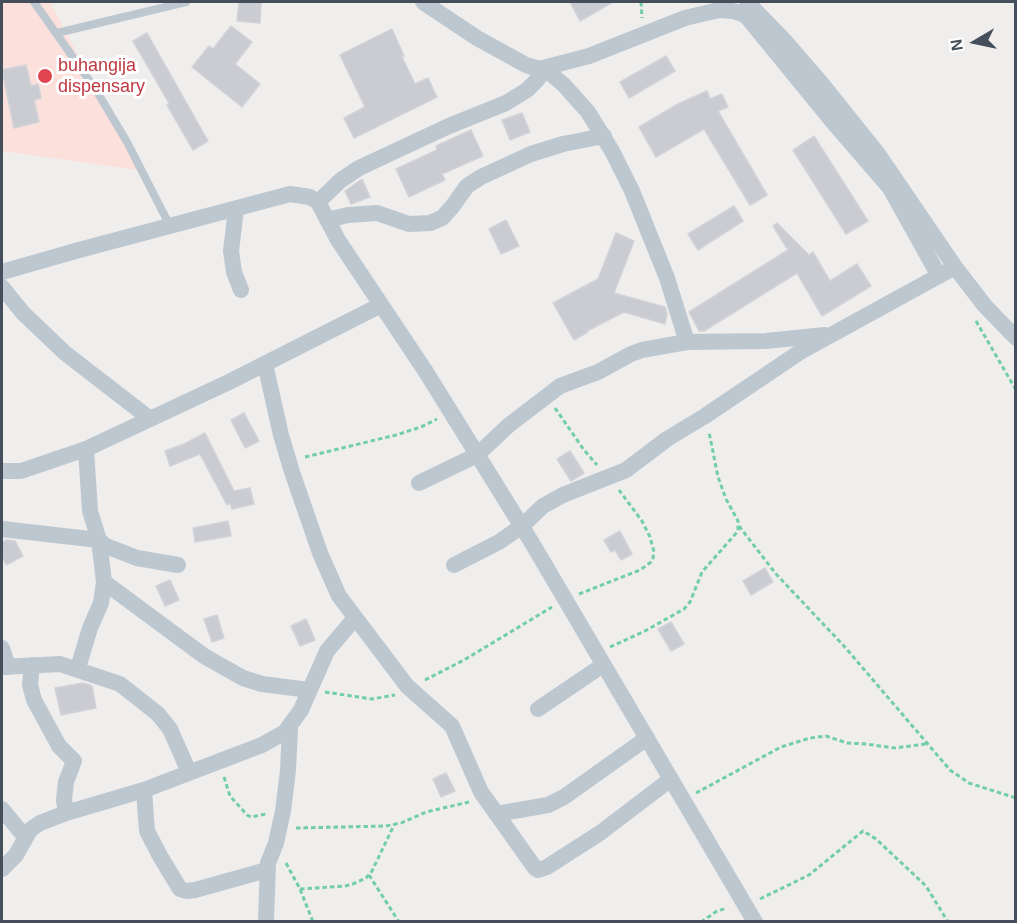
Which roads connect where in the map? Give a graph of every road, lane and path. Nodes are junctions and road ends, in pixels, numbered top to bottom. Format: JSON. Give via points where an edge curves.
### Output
{"nodes":[{"id":1,"x":34,"y":2,"type":"edge"},
{"id":2,"x":186,"y":2,"type":"edge"},
{"id":3,"x":423,"y":2,"type":"edge"},
{"id":4,"x":748,"y":2,"type":"edge"},
{"id":5,"x":57,"y":33,"type":"junction"},
{"id":6,"x":544,"y":69,"type":"junction"},
{"id":7,"x":604,"y":136,"type":"junction"},
{"id":8,"x":318,"y":202,"type":"junction"},
{"id":9,"x":236,"y":209,"type":"junction"},
{"id":10,"x":327,"y":220,"type":"junction"},
{"id":11,"x":170,"y":226,"type":"junction"},
{"id":12,"x":955,"y":267,"type":"junction"},
{"id":13,"x":2,"y":273,"type":"edge"},
{"id":14,"x":939,"y":276,"type":"junction"},
{"id":15,"x":2,"y":287,"type":"edge"},
{"id":16,"x":241,"y":290,"type":"dead end"},
{"id":17,"x":381,"y":305,"type":"junction"},
{"id":18,"x":975,"y":319,"type":"dead end"},
{"id":19,"x":833,"y":334,"type":"junction"},
{"id":20,"x":1016,"y":338,"type":"edge"},
{"id":21,"x":687,"y":342,"type":"junction"},
{"id":22,"x":265,"y":364,"type":"junction"},
{"id":23,"x":1016,"y":390,"type":"edge"},
{"id":24,"x":548,"y":396,"type":"junction"},
{"id":25,"x":449,"y":410,"type":"junction"},
{"id":26,"x":705,"y":416,"type":"junction"},
{"id":27,"x":149,"y":418,"type":"junction"},
{"id":28,"x":86,"y":449,"type":"junction"},
{"id":29,"x":477,"y":455,"type":"junction"},
{"id":30,"x":289,"y":462,"type":"junction"},
{"id":31,"x":2,"y":471,"type":"edge"},
{"id":32,"x":609,"y":479,"type":"junction"},
{"id":33,"x":419,"y":483,"type":"dead end"},
{"id":34,"x":522,"y":526,"type":"junction"},
{"id":35,"x":739,"y":526,"type":"junction"},
{"id":36,"x":2,"y":528,"type":"edge"},
{"id":37,"x":99,"y":540,"type":"junction"},
{"id":38,"x":178,"y":565,"type":"dead end"},
{"id":39,"x":454,"y":566,"type":"dead end"},
{"id":40,"x":104,"y":582,"type":"junction"},
{"id":41,"x":566,"y":599,"type":"junction"},
{"id":42,"x":355,"y":618,"type":"junction"},
{"id":43,"x":2,"y":648,"type":"edge"},
{"id":44,"x":600,"y":659,"type":"junction"},
{"id":45,"x":32,"y":665,"type":"junction"},
{"id":46,"x":5,"y":667,"type":"edge"},
{"id":47,"x":78,"y":668,"type":"junction"},
{"id":48,"x":410,"y":690,"type":"junction"},
{"id":49,"x":317,"y":691,"type":"junction"},
{"id":50,"x":538,"y":709,"type":"dead end"},
{"id":51,"x":290,"y":728,"type":"junction"},
{"id":52,"x":647,"y":738,"type":"junction"},
{"id":53,"x":927,"y":744,"type":"junction"},
{"id":54,"x":231,"y":756,"type":"junction"},
{"id":55,"x":189,"y":772,"type":"junction"},
{"id":56,"x":671,"y":778,"type":"junction"},
{"id":57,"x":144,"y":790,"type":"junction"},
{"id":58,"x":1016,"y":798,"type":"edge"},
{"id":59,"x":683,"y":799,"type":"junction"},
{"id":60,"x":486,"y":800,"type":"junction"},
{"id":61,"x":283,"y":811,"type":"junction"},
{"id":62,"x":66,"y":813,"type":"junction"},
{"id":63,"x":7,"y":814,"type":"edge"},
{"id":64,"x":496,"y":814,"type":"junction"},
{"id":65,"x":394,"y":825,"type":"junction"},
{"id":66,"x":280,"y":828,"type":"junction"},
{"id":67,"x":30,"y":831,"type":"junction"},
{"id":68,"x":274,"y":850,"type":"junction"},
{"id":69,"x":2,"y":869,"type":"edge"},
{"id":70,"x":267,"y":870,"type":"junction"},
{"id":71,"x":369,"y":875,"type":"junction"},
{"id":72,"x":300,"y":889,"type":"junction"},
{"id":73,"x":745,"y":903,"type":"junction"},
{"id":74,"x":266,"y":921,"type":"edge"},
{"id":75,"x":313,"y":921,"type":"edge"},
{"id":76,"x":399,"y":921,"type":"edge"},
{"id":77,"x":701,"y":921,"type":"edge"},
{"id":78,"x":756,"y":921,"type":"edge"},
{"id":79,"x":948,"y":921,"type":"edge"}],
"edges":[{"from":1,"to":5,"type":"lane"},
{"from":2,"to":5,"type":"lane"},
{"from":3,"to":6,"type":"street","via":[[505,54],[533,68]]},
{"from":4,"to":12,"type":"street","via":[[878,154]]},
{"from":5,"to":11,"type":"lane","via":[[127,142]]},
{"from":6,"to":7,"type":"street","via":[[576,97]]},
{"from":6,"to":8,"type":"street","via":[[537,80],[506,103],[358,168]]},
{"from":6,"to":14,"type":"street","via":[[686,18],[719,10],[742,14],[890,188]]},
{"from":7,"to":10,"type":"street","via":[[531,154],[481,177],[467,186],[442,218],[430,223],[409,224],[376,213]]},
{"from":7,"to":21,"type":"street","via":[[632,190]]},
{"from":8,"to":9,"type":"street","via":[[290,194]]},
{"from":8,"to":10,"type":"street"},
{"from":9,"to":11,"type":"street"},
{"from":9,"to":16,"type":"street","via":[[231,251]]},
{"from":10,"to":17,"type":"street"},
{"from":11,"to":13,"type":"street"},
{"from":12,"to":14,"type":"street"},
{"from":12,"to":20,"type":"street"},
{"from":14,"to":19,"type":"street"},
{"from":15,"to":27,"type":"street","via":[[65,353]]},
{"from":17,"to":22,"type":"street"},
{"from":17,"to":25,"type":"street"},
{"from":18,"to":23,"type":"path"},
{"from":19,"to":21,"type":"street","via":[[766,341]]},
{"from":19,"to":26,"type":"street"},
{"from":21,"to":24,"type":"street","via":[[631,354],[598,372],[565,383]]},
{"from":22,"to":27,"type":"street"},
{"from":22,"to":30,"type":"street"},
{"from":24,"to":29,"type":"street"},
{"from":24,"to":32,"type":"path"},
{"from":25,"to":29,"type":"street"},
{"from":25,"to":30,"type":"path","via":[[421,427]]},
{"from":26,"to":32,"type":"street"},
{"from":26,"to":35,"type":"path","via":[[718,477]]},
{"from":27,"to":28,"type":"street"},
{"from":28,"to":31,"type":"street","via":[[21,471]]},
{"from":28,"to":37,"type":"street","via":[[90,510]]},
{"from":29,"to":33,"type":"street"},
{"from":29,"to":34,"type":"street"},
{"from":30,"to":42,"type":"street","via":[[320,553],[339,596]]},
{"from":32,"to":34,"type":"street","via":[[563,495],[543,506]]},
{"from":32,"to":41,"type":"path","via":[[642,521],[653,545],[653,558],[640,570]]},
{"from":34,"to":39,"type":"street"},
{"from":34,"to":41,"type":"street"},
{"from":35,"to":44,"type":"path","via":[[732,540],[702,572],[684,609]]},
{"from":35,"to":53,"type":"path","via":[[780,580],[844,646]]},
{"from":36,"to":37,"type":"street"},
{"from":37,"to":38,"type":"street","via":[[137,558]]},
{"from":37,"to":40,"type":"street"},
{"from":40,"to":47,"type":"street","via":[[100,606]]},
{"from":40,"to":49,"type":"street","via":[[204,656],[243,678]]},
{"from":41,"to":44,"type":"street"},
{"from":41,"to":48,"type":"path"},
{"from":42,"to":48,"type":"street"},
{"from":42,"to":49,"type":"street","via":[[327,651]]},
{"from":43,"to":46,"type":"street"},
{"from":44,"to":50,"type":"street"},
{"from":44,"to":52,"type":"street"},
{"from":45,"to":46,"type":"street"},
{"from":45,"to":47,"type":"street"},
{"from":45,"to":62,"type":"street","via":[[30,685],[34,700],[62,750],[74,761],[66,782]]},
{"from":47,"to":55,"type":"street","via":[[120,684],[158,714],[170,729]]},
{"from":48,"to":49,"type":"path","via":[[380,699]]},
{"from":48,"to":60,"type":"street","via":[[452,726]]},
{"from":49,"to":51,"type":"street"},
{"from":51,"to":54,"type":"street","via":[[281,736]]},
{"from":51,"to":61,"type":"street"},
{"from":52,"to":56,"type":"street"},
{"from":52,"to":64,"type":"street","via":[[564,797],[548,805]]},
{"from":53,"to":58,"type":"path","via":[[963,780]]},
{"from":53,"to":59,"type":"path","via":[[894,748],[847,743],[826,736],[801,740],[770,752]]},
{"from":54,"to":55,"type":"street"},
{"from":54,"to":61,"type":"path","via":[[224,780],[230,796],[243,812],[251,817]]},
{"from":55,"to":57,"type":"street"},
{"from":56,"to":59,"type":"street"},
{"from":56,"to":64,"type":"street","via":[[600,833],[538,870]]},
{"from":57,"to":62,"type":"street"},
{"from":57,"to":70,"type":"street","via":[[147,831],[180,889],[195,890]]},
{"from":59,"to":73,"type":"street"},
{"from":60,"to":64,"type":"street"},
{"from":60,"to":65,"type":"path","via":[[448,806]]},
{"from":61,"to":66,"type":"street"},
{"from":62,"to":67,"type":"street"},
{"from":63,"to":67,"type":"street"},
{"from":65,"to":66,"type":"path"},
{"from":65,"to":71,"type":"path"},
{"from":66,"to":68,"type":"street"},
{"from":67,"to":69,"type":"street"},
{"from":68,"to":70,"type":"street"},
{"from":68,"to":72,"type":"path"},
{"from":70,"to":74,"type":"street"},
{"from":71,"to":72,"type":"path","via":[[353,885]]},
{"from":71,"to":76,"type":"path"},
{"from":72,"to":75,"type":"path"},
{"from":73,"to":77,"type":"path","via":[[717,910]]},
{"from":73,"to":78,"type":"street"},
{"from":73,"to":79,"type":"path","via":[[809,875],[863,831],[926,886]]}]}
